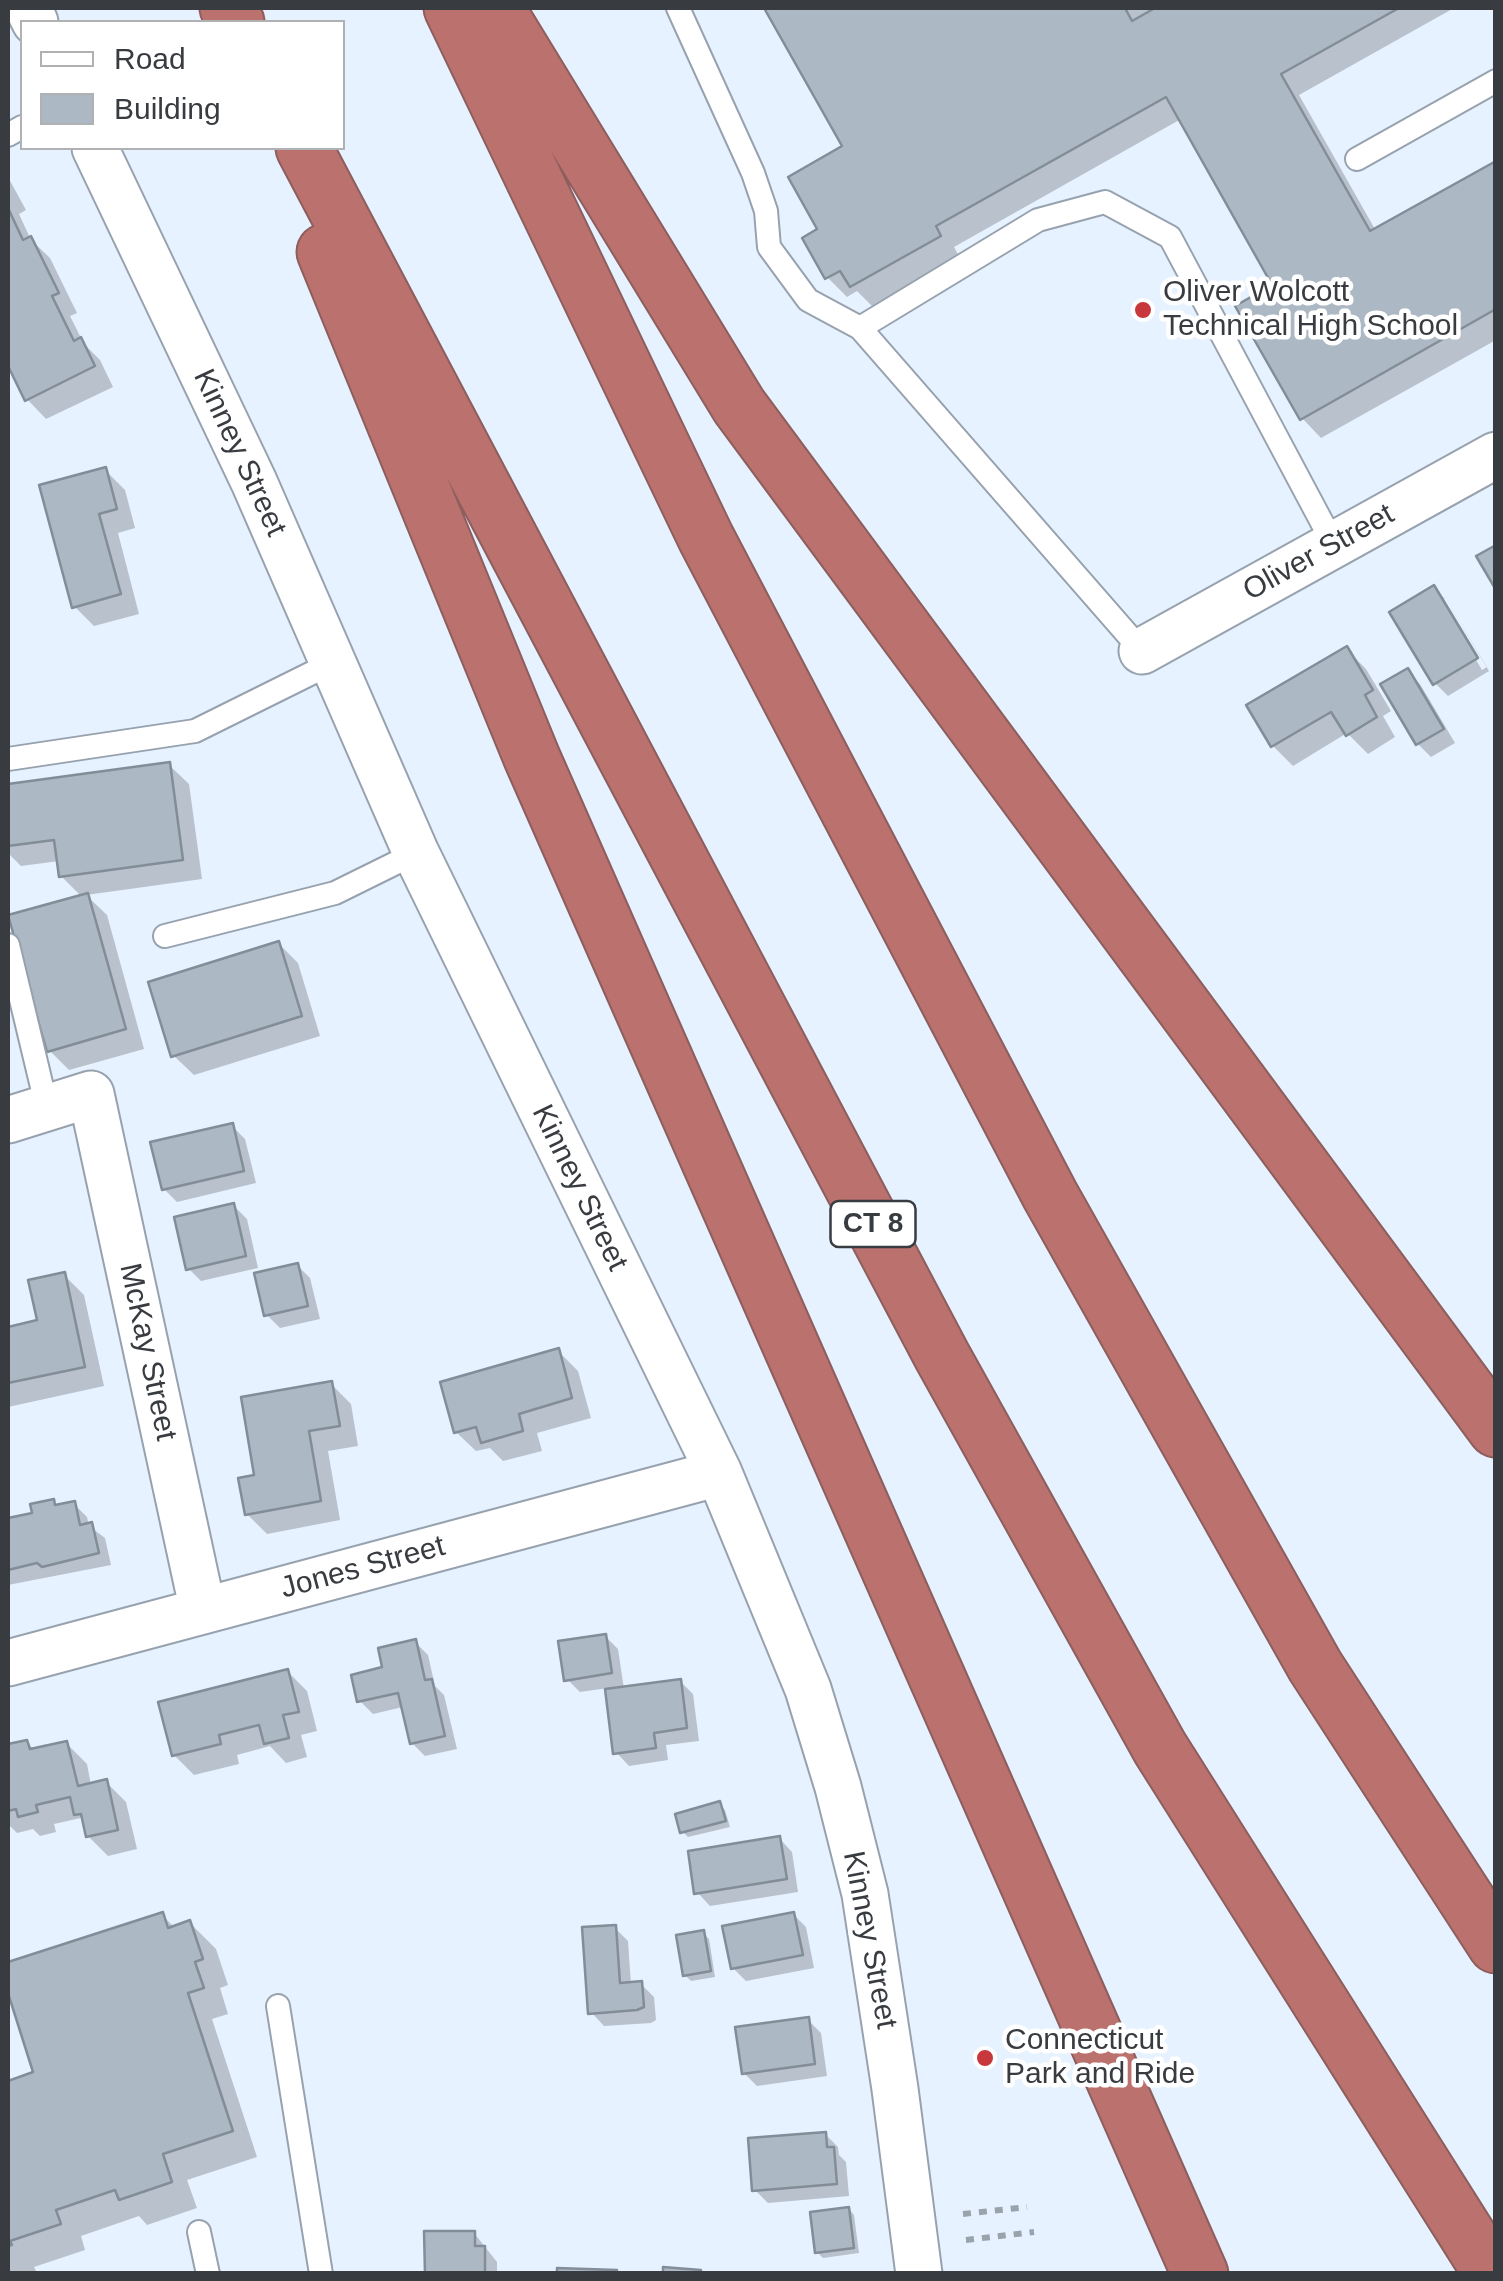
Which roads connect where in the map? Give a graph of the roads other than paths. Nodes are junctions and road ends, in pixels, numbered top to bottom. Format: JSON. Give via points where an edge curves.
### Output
{"nodes":[{"id":1,"x":452,"y":8,"type":"edge"},
{"id":2,"x":496,"y":8,"type":"edge"},
{"id":3,"x":678,"y":8,"type":"edge"},
{"id":4,"x":1496,"y":81,"type":"edge"},
{"id":5,"x":96,"y":150,"type":"edge"},
{"id":6,"x":283,"y":150,"type":"edge"},
{"id":7,"x":305,"y":150,"type":"edge"},
{"id":8,"x":1357,"y":158,"type":"dead end"},
{"id":9,"x":860,"y":328,"type":"junction"},
{"id":10,"x":1496,"y":455,"type":"edge"},
{"id":11,"x":1334,"y":546,"type":"junction"},
{"id":12,"x":1142,"y":651,"type":"joint"},
{"id":13,"x":332,"y":663,"type":"junction"},
{"id":14,"x":8,"y":758,"type":"edge"},
{"id":15,"x":416,"y":852,"type":"junction"},
{"id":16,"x":165,"y":936,"type":"dead end"},
{"id":17,"x":8,"y":946,"type":"edge"},
{"id":18,"x":27,"y":1114,"type":"edge"},
{"id":19,"x":1496,"y":1430,"type":"edge"},
{"id":20,"x":718,"y":1473,"type":"junction"},
{"id":21,"x":203,"y":1611,"type":"junction"},
{"id":22,"x":8,"y":1664,"type":"edge"},
{"id":23,"x":1496,"y":1945,"type":"edge"},
{"id":24,"x":278,"y":2006,"type":"dead end"},
{"id":25,"x":199,"y":2232,"type":"dead end"},
{"id":26,"x":1191,"y":2266,"type":"edge"},
{"id":27,"x":1492,"y":2273,"type":"edge"},
{"id":28,"x":208,"y":2274,"type":"edge"},
{"id":29,"x":321,"y":2274,"type":"edge"},
{"id":30,"x":919,"y":2274,"type":"edge"}],
"edges":[{"from":1,"to":23,"type":"highway","via":[[706,538],[1050,1195],[1315,1666]]},
{"from":2,"to":19,"type":"highway","via":[[739,406]]},
{"from":3,"to":9,"type":"lane","via":[[753,174],[769,247],[808,300]]},
{"from":4,"to":8,"type":"lane"},
{"from":5,"to":13,"type":"street","name":"Kinney Street"},
{"from":6,"to":26,"type":"highway","via":[[532,758]]},
{"from":7,"to":27,"type":"highway","number":"CT 8","via":[[942,1356],[1160,1748]]},
{"from":9,"to":11,"type":"lane","via":[[1038,220],[1105,202],[1170,238]]},
{"from":9,"to":12,"type":"lane"},
{"from":10,"to":11,"type":"street","name":"Oliver Street"},
{"from":11,"to":12,"type":"street","name":"Oliver Street"},
{"from":13,"to":14,"type":"lane","via":[[195,730]]},
{"from":13,"to":15,"type":"street","name":"Kinney Street"},
{"from":15,"to":16,"type":"lane","via":[[334,894]]},
{"from":15,"to":20,"type":"street","name":"Kinney Street"},
{"from":17,"to":18,"type":"lane"},
{"from":18,"to":21,"type":"street","name":"McKay Street","via":[[91,1094]]},
{"from":20,"to":21,"type":"street","name":"Jones Street"},
{"from":20,"to":30,"type":"street","name":"Kinney Street","via":[[808,1689],[865,1894]]},
{"from":21,"to":22,"type":"street","name":"Jones Street"},
{"from":24,"to":29,"type":"lane"},
{"from":25,"to":28,"type":"lane"}]}
